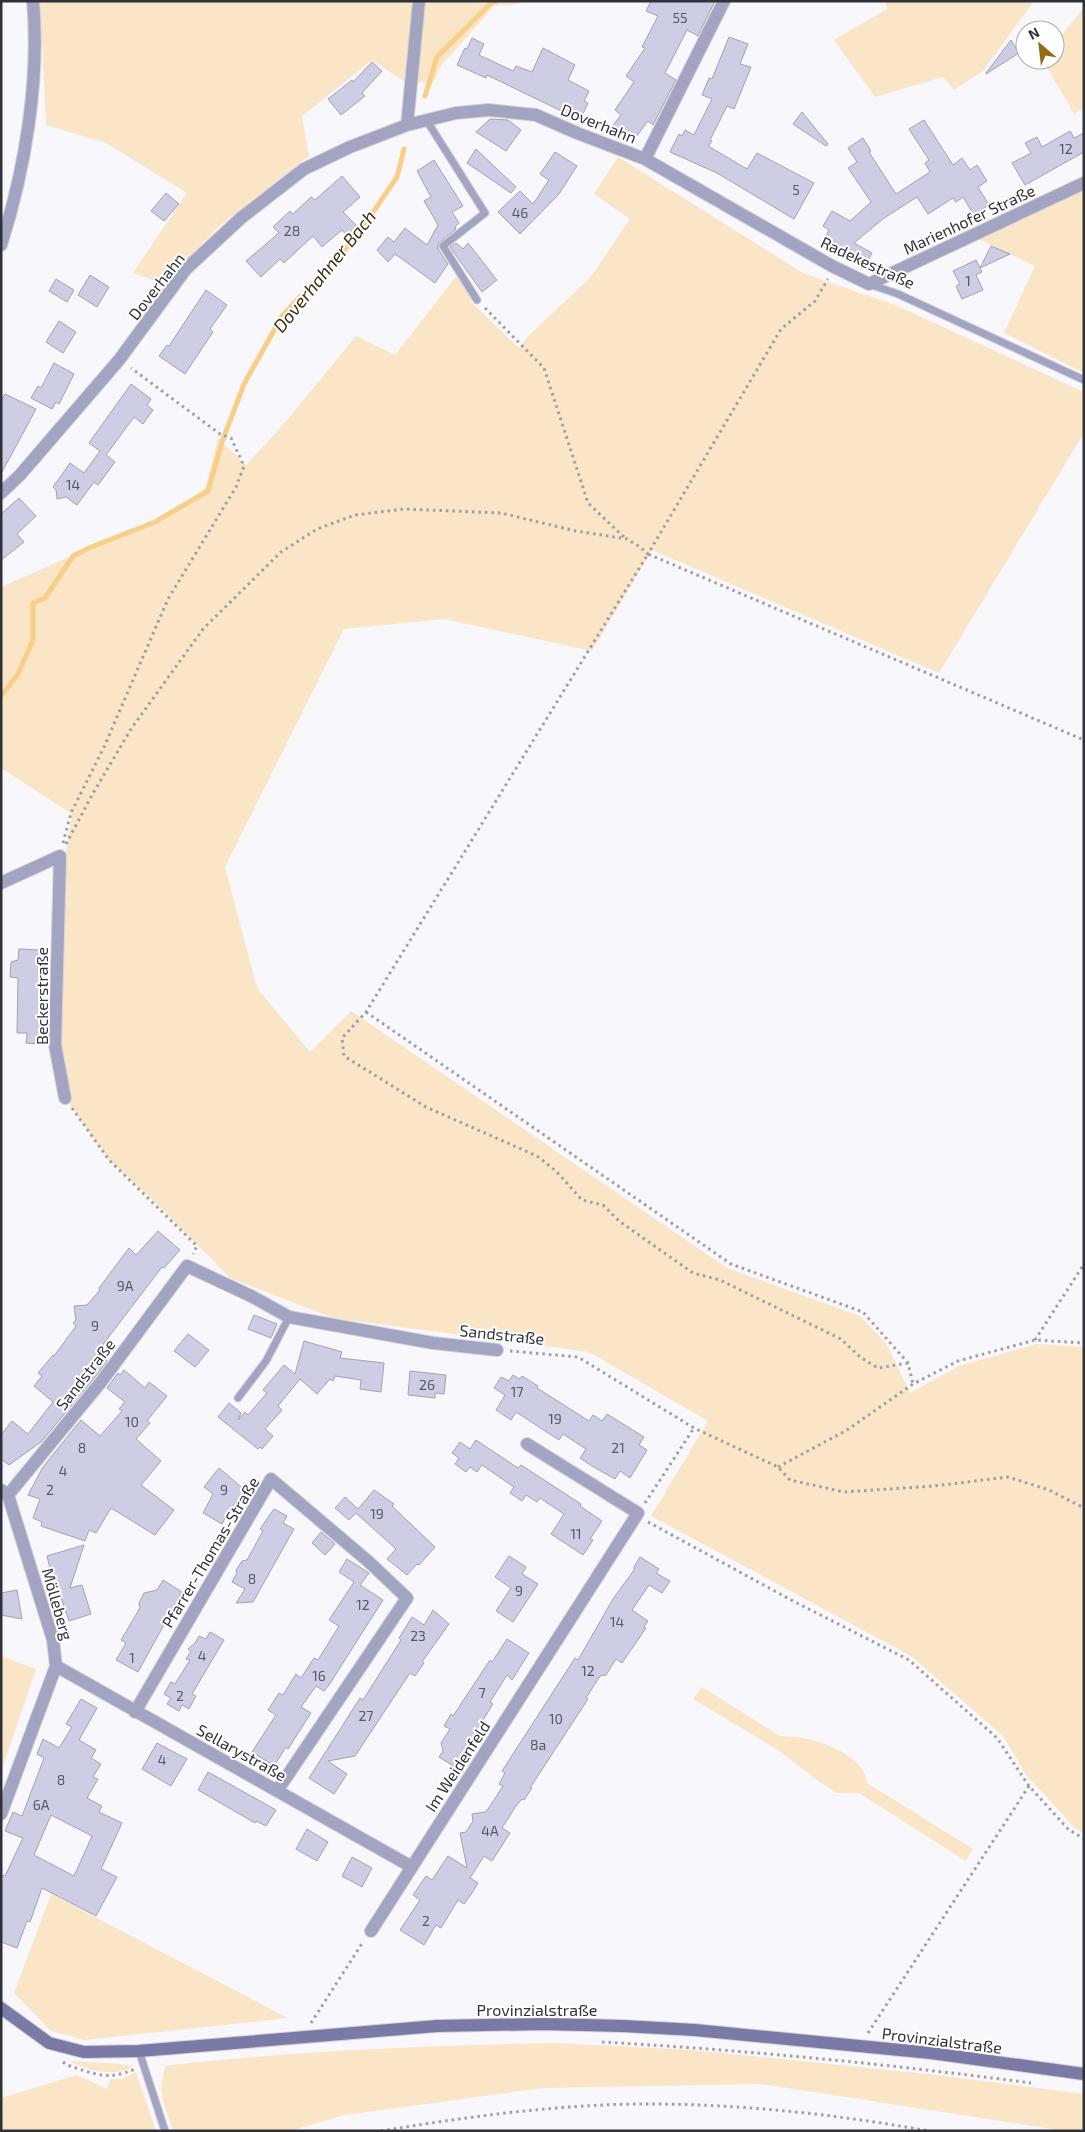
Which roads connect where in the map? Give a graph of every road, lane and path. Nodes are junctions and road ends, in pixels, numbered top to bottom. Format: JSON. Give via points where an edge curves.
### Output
{"nodes":[{"id":1,"x":33,"y":1,"type":"edge"},
{"id":2,"x":419,"y":1,"type":"edge"},
{"id":3,"x":724,"y":1,"type":"edge"},
{"id":4,"x":427,"y":121,"type":"junction"},
{"id":5,"x":407,"y":125,"type":"junction"},
{"id":6,"x":645,"y":159,"type":"junction"},
{"id":7,"x":1084,"y":183,"type":"edge"},
{"id":8,"x":1,"y":245,"type":"edge"},
{"id":9,"x":832,"y":266,"type":"junction"},
{"id":10,"x":869,"y":284,"type":"junction"},
{"id":11,"x":477,"y":300,"type":"joint"},
{"id":12,"x":119,"y":360,"type":"junction"},
{"id":13,"x":1084,"y":380,"type":"edge"},
{"id":14,"x":1,"y":493,"type":"edge"},
{"id":15,"x":627,"y":539,"type":"junction"},
{"id":16,"x":648,"y":554,"type":"junction"},
{"id":17,"x":1084,"y":740,"type":"edge"},
{"id":18,"x":60,"y":856,"type":"junction"},
{"id":19,"x":1,"y":883,"type":"edge"},
{"id":20,"x":366,"y":1012,"type":"junction"},
{"id":21,"x":65,"y":1098,"type":"joint"},
{"id":22,"x":1084,"y":1264,"type":"edge"},
{"id":23,"x":187,"y":1266,"type":"junction"},
{"id":24,"x":290,"y":1318,"type":"junction"},
{"id":25,"x":1035,"y":1340,"type":"junction"},
{"id":26,"x":1084,"y":1343,"type":"edge"},
{"id":27,"x":497,"y":1350,"type":"joint"},
{"id":28,"x":908,"y":1363,"type":"junction"},
{"id":29,"x":913,"y":1384,"type":"junction"},
{"id":30,"x":238,"y":1398,"type":"dead end"},
{"id":31,"x":694,"y":1428,"type":"junction"},
{"id":32,"x":527,"y":1444,"type":"dead end"},
{"id":33,"x":778,"y":1467,"type":"junction"},
{"id":34,"x":5,"y":1493,"type":"edge"},
{"id":35,"x":1084,"y":1508,"type":"edge"},
{"id":36,"x":637,"y":1515,"type":"junction"},
{"id":37,"x":56,"y":1666,"type":"junction"},
{"id":38,"x":134,"y":1712,"type":"junction"},
{"id":39,"x":1030,"y":1786,"type":"junction"},
{"id":40,"x":277,"y":1790,"type":"junction"},
{"id":41,"x":1,"y":1814,"type":"edge"},
{"id":42,"x":1084,"y":1839,"type":"edge"},
{"id":43,"x":412,"y":1868,"type":"junction"},
{"id":44,"x":371,"y":1931,"type":"joint"},
{"id":45,"x":1,"y":2008,"type":"edge"},
{"id":46,"x":303,"y":2036,"type":"junction"},
{"id":47,"x":596,"y":2041,"type":"dead end"},
{"id":48,"x":860,"y":2046,"type":"junction"},
{"id":49,"x":138,"y":2051,"type":"junction"},
{"id":50,"x":1084,"y":2074,"type":"edge"},
{"id":51,"x":1035,"y":2084,"type":"dead end"},
{"id":52,"x":165,"y":2131,"type":"edge"},
{"id":53,"x":381,"y":2131,"type":"edge"},
{"id":54,"x":930,"y":2131,"type":"edge"}],
"edges":[{"from":1,"to":8,"type":"street","via":[[36,34],[29,110],[20,173]]},
{"from":2,"to":5,"type":"street"},
{"from":3,"to":6,"type":"street","name":"Doverhahn"},
{"from":4,"to":5,"type":"street","name":"Doverhahn"},
{"from":4,"to":6,"type":"street","name":"Doverhahn","via":[[456,113],[489,110],[536,115]]},
{"from":4,"to":11,"type":"lane","via":[[485,213],[443,246]]},
{"from":5,"to":12,"type":"street","name":"Doverhahn","via":[[304,169],[241,218],[186,269]]},
{"from":6,"to":9,"type":"street","name":"Radekestraße"},
{"from":7,"to":10,"type":"street","name":"Marienhofer Straße"},
{"from":9,"to":10,"type":"street","name":"Radekestraße"},
{"from":9,"to":16,"type":"path","via":[[827,284],[815,301],[782,329]]},
{"from":10,"to":13,"type":"lane","name":"Radekestraße","via":[[898,294]]},
{"from":11,"to":15,"type":"path","via":[[544,368],[588,503]]},
{"from":12,"to":14,"type":"street","name":"Doverhahn","via":[[20,476]]},
{"from":12,"to":18,"type":"path","via":[[220,434],[231,438],[244,466],[236,487],[168,599],[104,747],[71,813]]},
{"from":15,"to":16,"type":"path"},
{"from":15,"to":18,"type":"path","via":[[501,513],[404,509],[355,515],[317,529],[281,552],[202,629],[132,729]]},
{"from":16,"to":17,"type":"path"},
{"from":16,"to":20,"type":"path"},
{"from":18,"to":19,"type":"street"},
{"from":18,"to":21,"type":"street","name":"Beckerstraße","via":[[55,1045]]},
{"from":20,"to":28,"type":"path","via":[[731,1264],[863,1312]]},
{"from":20,"to":28,"type":"path","via":[[342,1038],[344,1056],[426,1107],[537,1156],[556,1171],[582,1200],[603,1205],[619,1221],[693,1273],[720,1280],[841,1339],[878,1368]]},
{"from":21,"to":23,"type":"path","via":[[109,1160],[197,1246]]},
{"from":22,"to":25,"type":"path"},
{"from":23,"to":24,"type":"street","name":"Sandstraße"},
{"from":23,"to":34,"type":"street","name":"Sandstraße","via":[[101,1382]]},
{"from":24,"to":27,"type":"street","name":"Sandstraße","via":[[433,1343]]},
{"from":24,"to":30,"type":"lane","via":[[266,1361]]},
{"from":25,"to":26,"type":"path"},
{"from":25,"to":29,"type":"path","via":[[958,1361]]},
{"from":27,"to":31,"type":"path","name":"Sandstraße","via":[[578,1357]]},
{"from":28,"to":29,"type":"path"},
{"from":29,"to":33,"type":"path","via":[[847,1430]]},
{"from":31,"to":33,"type":"path","name":"Sandstraße"},
{"from":31,"to":36,"type":"path"},
{"from":32,"to":36,"type":"street"},
{"from":33,"to":35,"type":"path","name":"Sandstraße","via":[[790,1480],[844,1492],[934,1486],[1008,1476],[1048,1490]]},
{"from":34,"to":37,"type":"street","name":"Mölleberg","via":[[52,1640]]},
{"from":36,"to":39,"type":"path","via":[[792,1601],[909,1660],[996,1738]]},
{"from":36,"to":43,"type":"street","name":"Im Weidenfeld"},
{"from":37,"to":38,"type":"street","name":"Sellarystraße"},
{"from":37,"to":41,"type":"street","name":"Mölleberg"},
{"from":38,"to":40,"type":"street","name":"Sellarystraße"},
{"from":38,"to":40,"type":"street","name":"Pfarrer-Thomas-Straße","via":[[271,1479],[362,1555],[407,1598]]},
{"from":39,"to":42,"type":"path","via":[[1068,1828]]},
{"from":39,"to":48,"type":"path"},
{"from":40,"to":43,"type":"street","name":"Sellarystraße"},
{"from":43,"to":44,"type":"street","name":"Im Weidenfeld"},
{"from":44,"to":46,"type":"path"},
{"from":45,"to":49,"type":"main road","name":"Provinzialstraße","via":[[49,2043],[84,2052]]},
{"from":46,"to":48,"type":"main road","name":"Provinzialstraße","via":[[437,2026],[552,2024],[695,2030]]},
{"from":46,"to":49,"type":"main road","name":"Provinzialstraße"},
{"from":47,"to":51,"type":"path","via":[[830,2060]]},
{"from":48,"to":50,"type":"main road","name":"Provinzialstraße"},
{"from":49,"to":52,"type":"lane"},
{"from":53,"to":54,"type":"path","via":[[544,2109],[657,2104],[760,2108]]}]}
